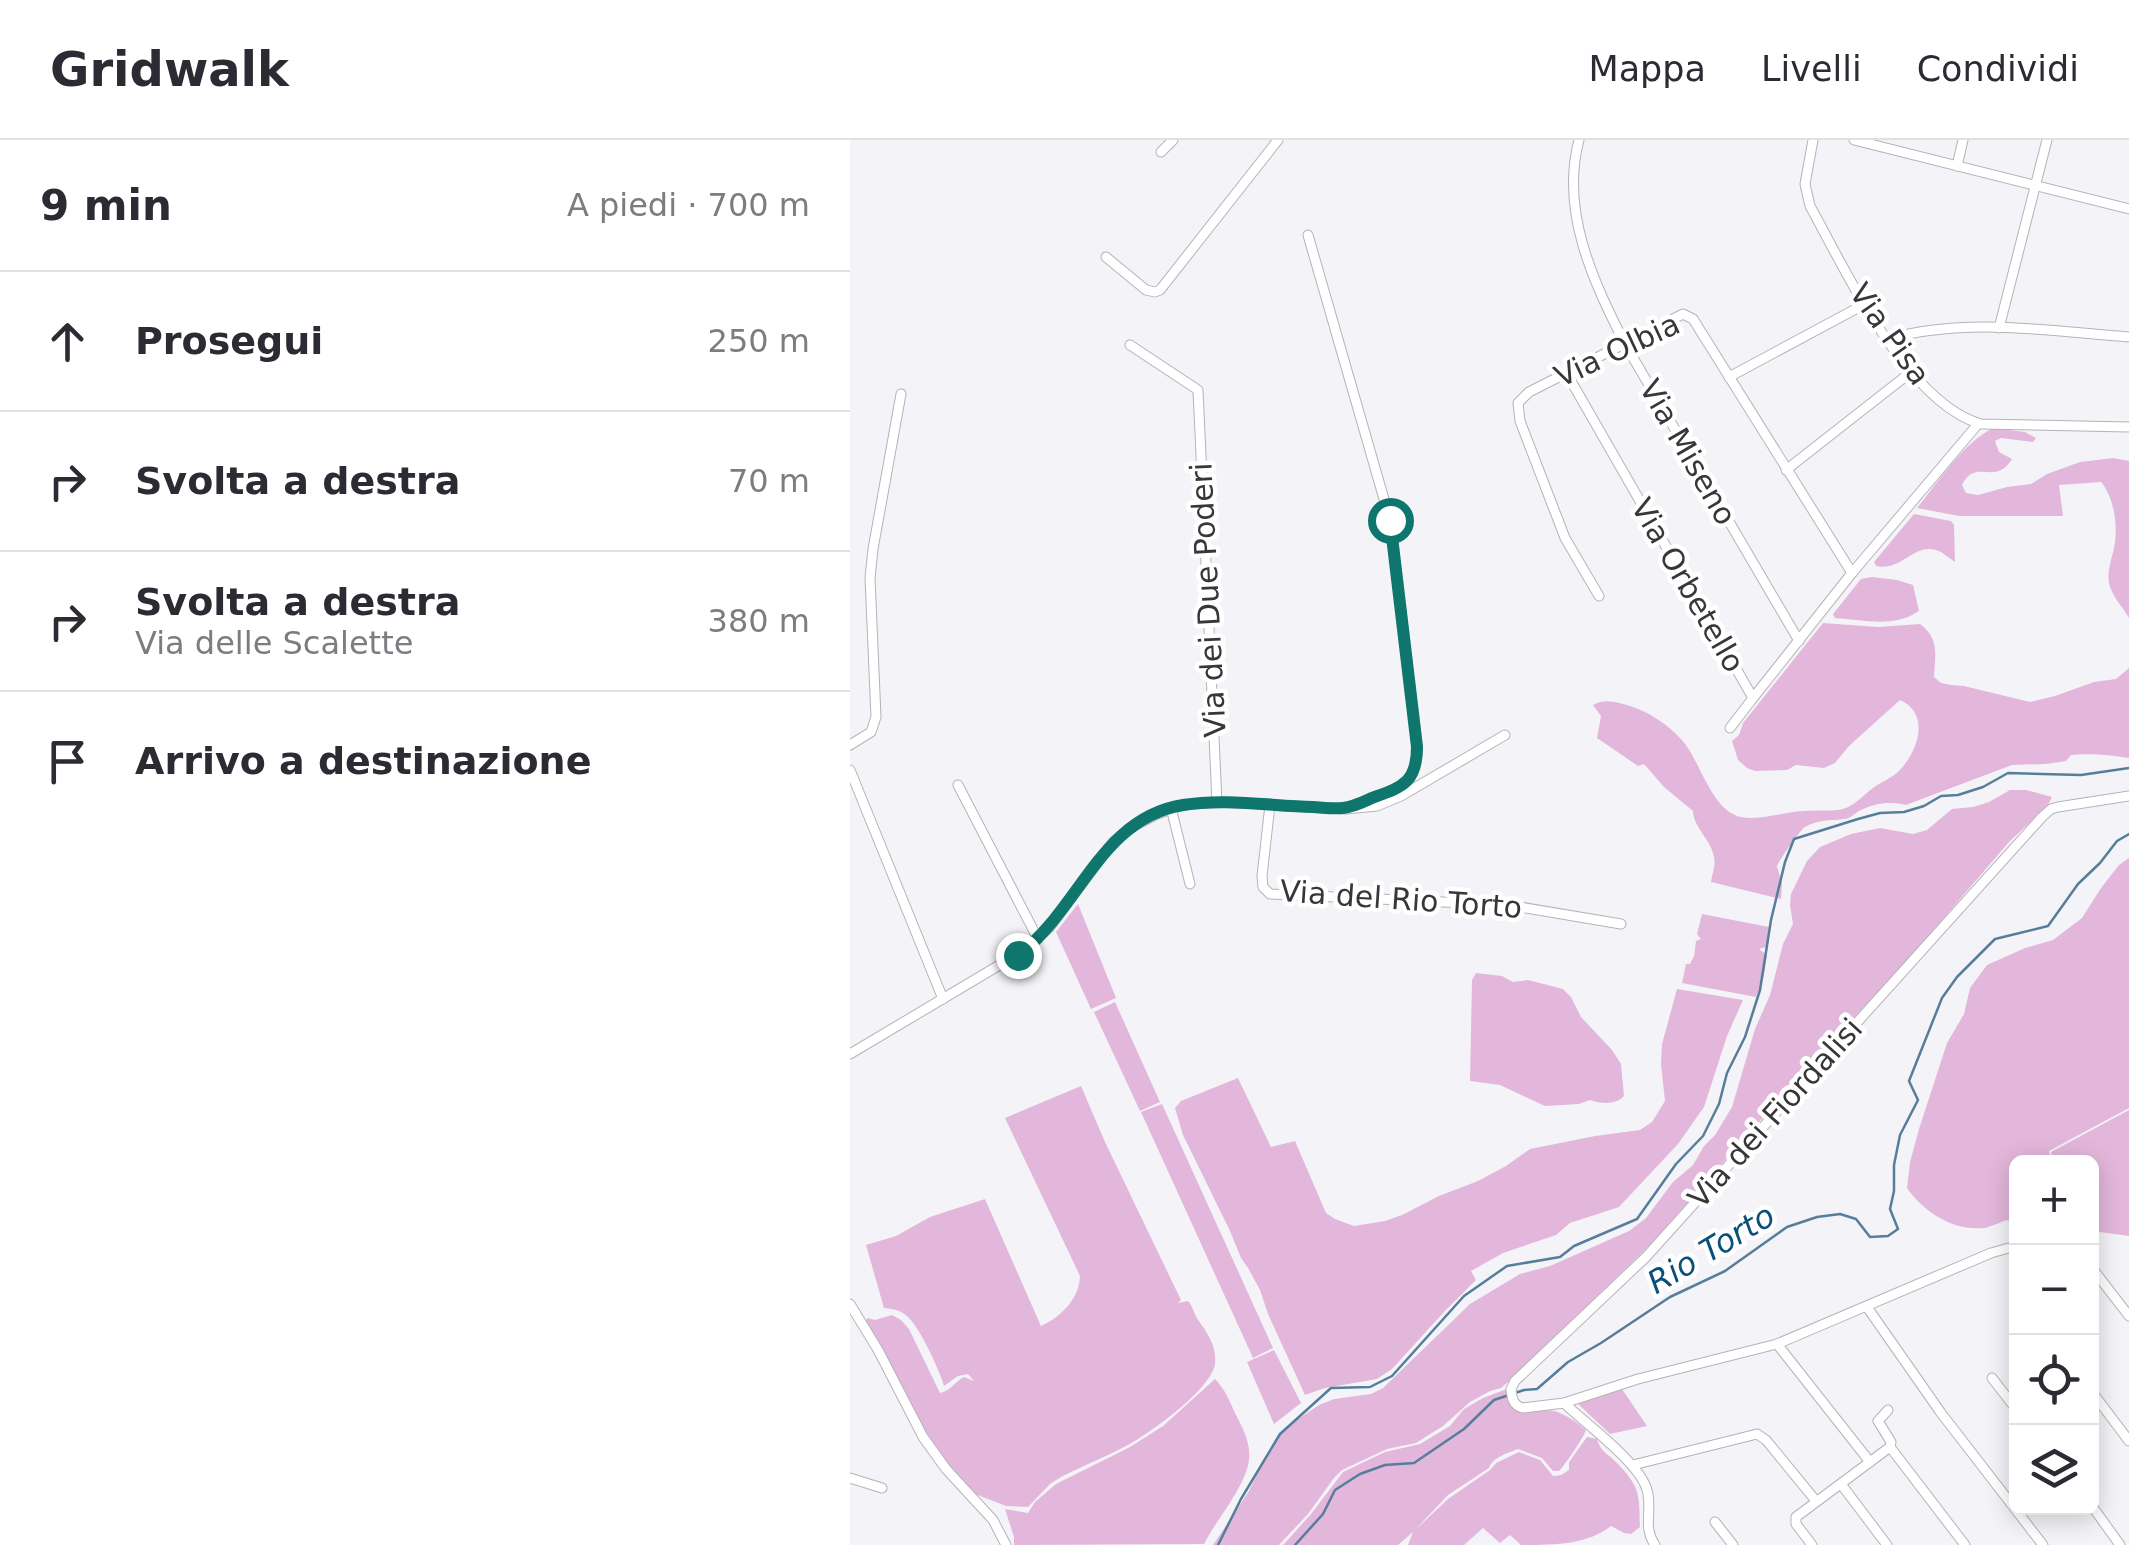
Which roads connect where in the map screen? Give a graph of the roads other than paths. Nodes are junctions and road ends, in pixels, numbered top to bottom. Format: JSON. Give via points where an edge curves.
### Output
{"nodes":[{"id":1,"x":1173,"y":140,"type":"edge"},
{"id":2,"x":1278,"y":140,"type":"edge"},
{"id":3,"x":1579,"y":140,"type":"edge"},
{"id":4,"x":1814,"y":140,"type":"edge"},
{"id":5,"x":1854,"y":140,"type":"edge"},
{"id":6,"x":1963,"y":140,"type":"edge"},
{"id":7,"x":2047,"y":140,"type":"edge"},
{"id":8,"x":1162,"y":152,"type":"dead end"},
{"id":9,"x":1957,"y":166,"type":"junction"},
{"id":10,"x":2037,"y":186,"type":"junction"},
{"id":11,"x":2129,"y":210,"type":"edge"},
{"id":12,"x":1308,"y":234,"type":"dead end"},
{"id":13,"x":1106,"y":257,"type":"dead end"},
{"id":14,"x":1865,"y":304,"type":"junction"},
{"id":15,"x":1999,"y":328,"type":"junction"},
{"id":16,"x":2129,"y":337,"type":"edge"},
{"id":17,"x":1888,"y":339,"type":"junction"},
{"id":18,"x":1625,"y":344,"type":"junction"},
{"id":19,"x":1130,"y":345,"type":"dead end"},
{"id":20,"x":1911,"y":372,"type":"junction"},
{"id":21,"x":1567,"y":374,"type":"junction"},
{"id":22,"x":1730,"y":376,"type":"junction"},
{"id":23,"x":901,"y":394,"type":"dead end"},
{"id":24,"x":1978,"y":424,"type":"junction"},
{"id":25,"x":2129,"y":427,"type":"edge"},
{"id":26,"x":1786,"y":470,"type":"junction"},
{"id":27,"x":1852,"y":573,"type":"junction"},
{"id":28,"x":1599,"y":596,"type":"dead end"},
{"id":29,"x":1799,"y":641,"type":"junction"},
{"id":30,"x":1753,"y":698,"type":"junction"},
{"id":31,"x":1730,"y":728,"type":"dead end"},
{"id":32,"x":1505,"y":735,"type":"dead end"},
{"id":33,"x":850,"y":744,"type":"edge"},
{"id":34,"x":850,"y":770,"type":"edge"},
{"id":35,"x":958,"y":785,"type":"dead end"},
{"id":36,"x":2129,"y":796,"type":"edge"},
{"id":37,"x":1217,"y":802,"type":"junction"},
{"id":38,"x":1270,"y":806,"type":"junction"},
{"id":39,"x":1171,"y":808,"type":"junction"},
{"id":40,"x":1346,"y":808,"type":"junction"},
{"id":41,"x":1190,"y":884,"type":"dead end"},
{"id":42,"x":1621,"y":924,"type":"dead end"},
{"id":43,"x":1038,"y":939,"type":"junction"},
{"id":44,"x":943,"y":999,"type":"junction"},
{"id":45,"x":850,"y":1054,"type":"edge"},
{"id":46,"x":2009,"y":1248,"type":"edge"},
{"id":47,"x":2099,"y":1277,"type":"edge"},
{"id":48,"x":850,"y":1304,"type":"edge"},
{"id":49,"x":1867,"y":1307,"type":"junction"},
{"id":50,"x":2129,"y":1316,"type":"edge"},
{"id":51,"x":1777,"y":1344,"type":"junction"},
{"id":52,"x":1992,"y":1378,"type":"dead end"},
{"id":53,"x":2009,"y":1400,"type":"edge"},
{"id":54,"x":2099,"y":1401,"type":"edge"},
{"id":55,"x":1564,"y":1403,"type":"junction"},
{"id":56,"x":1888,"y":1410,"type":"dead end"},
{"id":57,"x":2129,"y":1441,"type":"edge"},
{"id":58,"x":1890,"y":1447,"type":"junction"},
{"id":59,"x":1870,"y":1462,"type":"junction"},
{"id":60,"x":1633,"y":1465,"type":"junction"},
{"id":61,"x":850,"y":1478,"type":"edge"},
{"id":62,"x":1841,"y":1484,"type":"junction"},
{"id":63,"x":882,"y":1488,"type":"dead end"},
{"id":64,"x":1816,"y":1501,"type":"junction"},
{"id":65,"x":2098,"y":1515,"type":"edge"},
{"id":66,"x":1715,"y":1522,"type":"dead end"},
{"id":67,"x":1006,"y":1545,"type":"edge"},
{"id":68,"x":1654,"y":1545,"type":"edge"},
{"id":69,"x":1733,"y":1545,"type":"edge"},
{"id":70,"x":1812,"y":1545,"type":"edge"},
{"id":71,"x":1887,"y":1545,"type":"edge"},
{"id":72,"x":1965,"y":1545,"type":"edge"},
{"id":73,"x":2042,"y":1545,"type":"edge"},
{"id":74,"x":2120,"y":1545,"type":"edge"}],
"edges":[{"from":1,"to":8,"type":"street"},
{"from":2,"to":13,"type":"street","via":[[1160,290],[1146,290]]},
{"from":3,"to":18,"type":"street","name":"Via Miseno","via":[[1573,180],[1578,227]]},
{"from":4,"to":14,"type":"street","name":"Via Pisa","via":[[1807,201]]},
{"from":5,"to":9,"type":"street"},
{"from":6,"to":9,"type":"street"},
{"from":7,"to":10,"type":"street"},
{"from":9,"to":10,"type":"street"},
{"from":10,"to":11,"type":"street"},
{"from":10,"to":15,"type":"street"},
{"from":12,"to":40,"type":"street","via":[[1390,520],[1417,747],[1406,782]]},
{"from":14,"to":17,"type":"street","name":"Via Pisa"},
{"from":14,"to":22,"type":"street"},
{"from":15,"to":16,"type":"street"},
{"from":15,"to":17,"type":"street","via":[[1941,328]]},
{"from":17,"to":20,"type":"street","name":"Via Pisa"},
{"from":18,"to":21,"type":"street","name":"Via Olbia"},
{"from":18,"to":22,"type":"street","name":"Via Olbia","via":[[1687,314]]},
{"from":18,"to":29,"type":"street","name":"Via Miseno"},
{"from":19,"to":37,"type":"street","name":"Via dei Due Poderi","via":[[1198,390]]},
{"from":20,"to":24,"type":"street","name":"Via Pisa","via":[[1945,406]]},
{"from":20,"to":26,"type":"street"},
{"from":21,"to":28,"type":"street","name":"Via Olbia","via":[[1526,394],[1518,412],[1565,538]]},
{"from":21,"to":30,"type":"street","name":"Via Orbetello"},
{"from":22,"to":26,"type":"street","name":"Via Olbia"},
{"from":23,"to":33,"type":"street","via":[[871,572],[876,721]]},
{"from":24,"to":25,"type":"street"},
{"from":24,"to":27,"type":"street","name":"Via Orbetello"},
{"from":26,"to":27,"type":"street","name":"Via Olbia"},
{"from":27,"to":29,"type":"street","name":"Via Orbetello"},
{"from":29,"to":30,"type":"street","name":"Via Orbetello"},
{"from":30,"to":31,"type":"street"},
{"from":32,"to":40,"type":"street","via":[[1396,800]]},
{"from":34,"to":44,"type":"street"},
{"from":35,"to":43,"type":"street"},
{"from":36,"to":55,"type":"street","name":"Via dei Fiordalisi","via":[[2046,812],[1646,1256],[1511,1389],[1524,1408]]},
{"from":37,"to":38,"type":"street"},
{"from":37,"to":39,"type":"street"},
{"from":38,"to":40,"type":"street"},
{"from":38,"to":42,"type":"street","name":"Via del Rio Torto","via":[[1262,880],[1272,894],[1508,905]]},
{"from":39,"to":41,"type":"street"},
{"from":39,"to":43,"type":"street","via":[[1113,842]]},
{"from":43,"to":44,"type":"street"},
{"from":44,"to":45,"type":"street"},
{"from":46,"to":49,"type":"street","name":"Via dei Fiordalisi"},
{"from":47,"to":50,"type":"street"},
{"from":48,"to":67,"type":"street","via":[[923,1438],[993,1520]]},
{"from":49,"to":51,"type":"street","name":"Via dei Fiordalisi"},
{"from":49,"to":73,"type":"street"},
{"from":51,"to":55,"type":"street","name":"Via dei Fiordalisi"},
{"from":51,"to":59,"type":"street"},
{"from":52,"to":53,"type":"street"},
{"from":54,"to":57,"type":"street"},
{"from":55,"to":60,"type":"street"},
{"from":56,"to":58,"type":"street","via":[[1878,1420]]},
{"from":58,"to":59,"type":"street"},
{"from":58,"to":72,"type":"street"},
{"from":59,"to":62,"type":"street"},
{"from":60,"to":64,"type":"street","via":[[1757,1434]]},
{"from":60,"to":68,"type":"street","via":[[1647,1488]]},
{"from":61,"to":63,"type":"street"},
{"from":62,"to":64,"type":"street"},
{"from":62,"to":71,"type":"street"},
{"from":64,"to":70,"type":"street","via":[[1796,1517]]},
{"from":65,"to":74,"type":"street"},
{"from":66,"to":69,"type":"street"}]}
